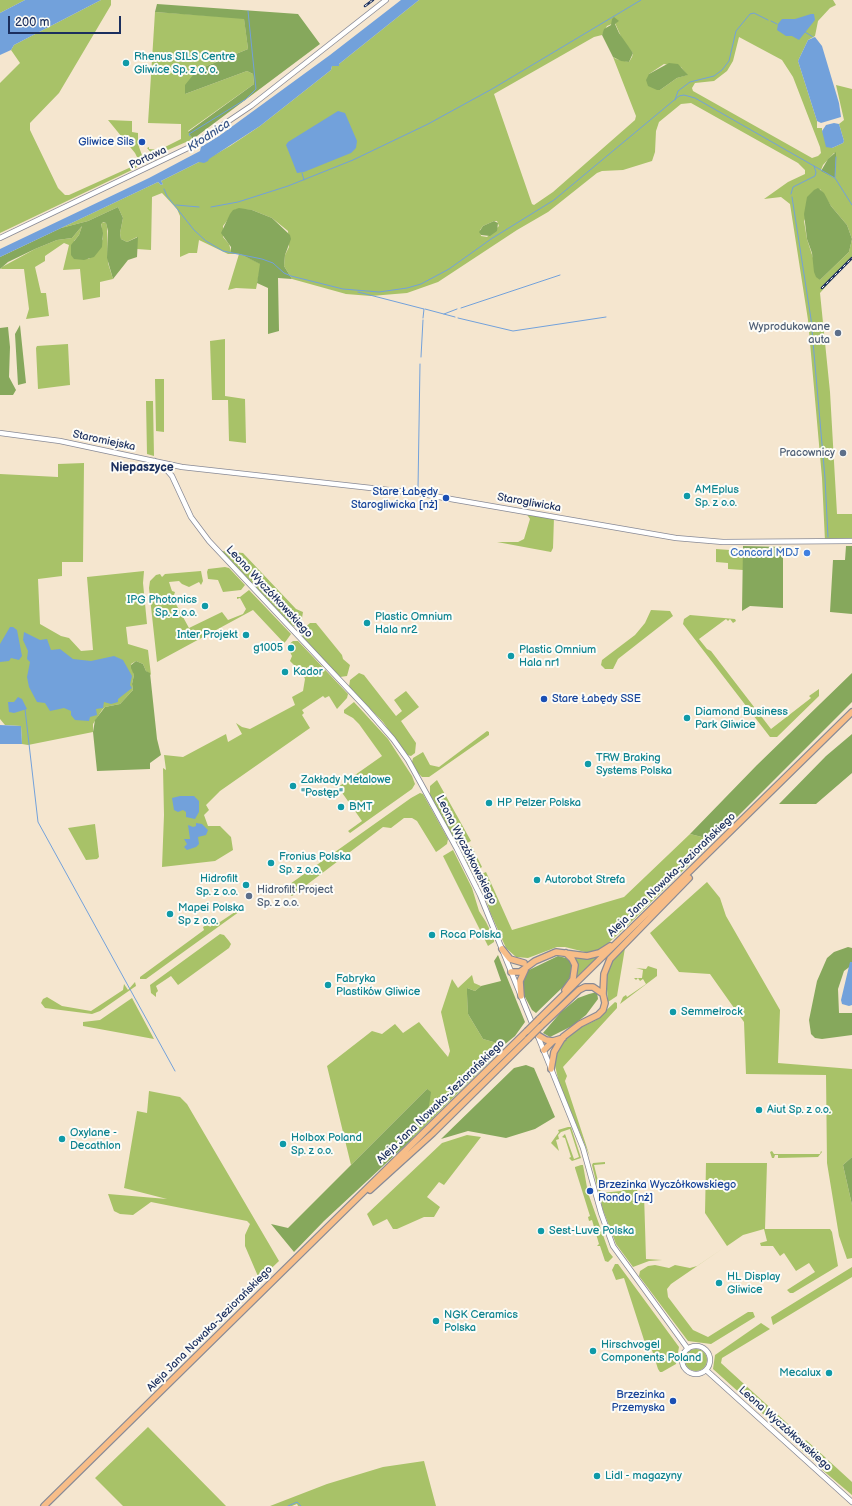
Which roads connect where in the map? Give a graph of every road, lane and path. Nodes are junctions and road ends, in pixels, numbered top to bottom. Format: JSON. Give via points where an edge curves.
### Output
{"nodes":[{"id":1,"x":386,"y":0,"type":"edge"},
{"id":2,"x":0,"y":238,"type":"edge"},
{"id":3,"x":0,"y":433,"type":"edge"},
{"id":4,"x":155,"y":461,"type":"junction"},
{"id":5,"x":174,"y":465,"type":"junction"},
{"id":6,"x":203,"y":469,"type":"joint"},
{"id":7,"x":171,"y":475,"type":"junction"},
{"id":8,"x":852,"y":541,"type":"edge"},
{"id":9,"x":852,"y":712,"type":"edge"},
{"id":10,"x":713,"y":848,"type":"junction"},
{"id":11,"x":623,"y":937,"type":"junction"},
{"id":12,"x":502,"y":949,"type":"junction"},
{"id":13,"x":566,"y":953,"type":"junction"},
{"id":14,"x":525,"y":966,"type":"junction"},
{"id":15,"x":511,"y":972,"type":"junction"},
{"id":16,"x":603,"y":994,"type":"junction"},
{"id":17,"x":521,"y":996,"type":"junction"},
{"id":18,"x":553,"y":1006,"type":"junction"},
{"id":19,"x":536,"y":1034,"type":"junction"},
{"id":20,"x":563,"y":1038,"type":"junction"},
{"id":21,"x":553,"y":1041,"type":"junction"},
{"id":22,"x":556,"y":1047,"type":"junction"},
{"id":23,"x":544,"y":1050,"type":"junction"},
{"id":24,"x":551,"y":1069,"type":"junction"},
{"id":25,"x":348,"y":1208,"type":"junction"},
{"id":26,"x":688,"y":1349,"type":"junction"},
{"id":27,"x":706,"y":1370,"type":"junction"},
{"id":28,"x":852,"y":1502,"type":"edge"},
{"id":29,"x":44,"y":1506,"type":"edge"}],
"edges":[{"from":1,"to":2,"type":"street","name":"Portowa","via":[[245,110],[195,144]]},
{"from":3,"to":4,"type":"street","name":"Staromiejska","via":[[58,440]]},
{"from":4,"to":5,"type":"street","name":"Staromiejska"},
{"from":4,"to":7,"type":"street","name":"Leona Wyczółkowskiego"},
{"from":5,"to":6,"type":"street","name":"Staromiejska"},
{"from":5,"to":7,"type":"street","via":[[169,471]]},
{"from":6,"to":8,"type":"street","name":"Starogliwicka","via":[[416,492],[689,540]]},
{"from":7,"to":12,"type":"street","name":"Leona Wyczółkowskiego","via":[[191,517],[209,541],[393,738],[461,856]]},
{"from":9,"to":10,"type":"main road","name":"Aleja Jana Nowaka-Jeziorańskiego"},
{"from":10,"to":11,"type":"main road","name":"Aleja Jana Nowaka-Jeziorańskiego"},
{"from":10,"to":16,"type":"main road","via":[[701,865],[610,959],[604,974]]},
{"from":11,"to":13,"type":"main road","via":[[593,955]]},
{"from":11,"to":18,"type":"main road","name":"Aleja Jana Nowaka-Jeziorańskiego"},
{"from":12,"to":14,"type":"main road","via":[[510,959]]},
{"from":12,"to":15,"type":"street","name":"Leona Wyczółkowskiego"},
{"from":13,"to":14,"type":"main road","via":[[556,952]]},
{"from":13,"to":18,"type":"main road","via":[[572,959],[574,972],[570,983]]},
{"from":14,"to":15,"type":"main road","via":[[516,973]]},
{"from":14,"to":17,"type":"main road","via":[[520,981]]},
{"from":15,"to":17,"type":"street","name":"Leona Wyczółkowskiego"},
{"from":16,"to":20,"type":"main road","via":[[605,1003],[601,1013],[582,1022]]},
{"from":16,"to":25,"type":"main road","bridge":true,"via":[[593,987],[579,990],[433,1134]]},
{"from":17,"to":19,"type":"street","name":"Leona Wyczółkowskiego"},
{"from":18,"to":25,"type":"main road","name":"Aleja Jana Nowaka-Jeziorańskiego","bridge":true},
{"from":19,"to":21,"type":"main road"},
{"from":19,"to":23,"type":"street","name":"Leona Wyczółkowskiego"},
{"from":20,"to":21,"type":"main road"},
{"from":20,"to":22,"type":"main road"},
{"from":21,"to":23,"type":"main road"},
{"from":22,"to":23,"type":"main road"},
{"from":22,"to":24,"type":"main road"},
{"from":23,"to":24,"type":"street","name":"Leona Wyczółkowskiego"},
{"from":24,"to":26,"type":"street","name":"Leona Wyczółkowskiego","via":[[583,1148],[613,1246]]},
{"from":25,"to":29,"type":"main road","name":"Aleja Jana Nowaka-Jeziorańskiego"},
{"from":26,"to":27,"type":"street","via":[[699,1347],[708,1353],[710,1363]]},
{"from":26,"to":27,"type":"street","via":[[682,1357],[685,1369],[696,1374]]},
{"from":27,"to":28,"type":"street","name":"Leona Wyczółkowskiego"}]}
